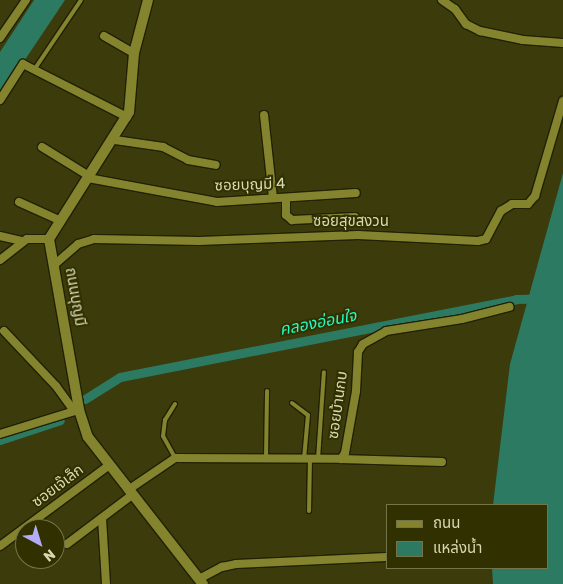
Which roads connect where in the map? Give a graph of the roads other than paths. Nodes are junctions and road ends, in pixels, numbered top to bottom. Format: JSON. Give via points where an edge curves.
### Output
{"nodes":[{"id":1,"x":81,"y":0,"type":"edge"},
{"id":2,"x":148,"y":0,"type":"edge"},
{"id":3,"x":442,"y":0,"type":"edge"},
{"id":4,"x":23,"y":1,"type":"edge"},
{"id":5,"x":104,"y":36,"type":"dead end"},
{"id":6,"x":0,"y":38,"type":"edge"},
{"id":7,"x":563,"y":43,"type":"edge"},
{"id":8,"x":134,"y":53,"type":"junction"},
{"id":9,"x":34,"y":70,"type":"junction"},
{"id":10,"x":0,"y":100,"type":"edge"},
{"id":11,"x":563,"y":101,"type":"edge"},
{"id":12,"x":264,"y":115,"type":"dead end"},
{"id":13,"x":127,"y":117,"type":"junction"},
{"id":14,"x":115,"y":140,"type":"junction"},
{"id":15,"x":42,"y":147,"type":"dead end"},
{"id":16,"x":216,"y":165,"type":"dead end"},
{"id":17,"x":89,"y":177,"type":"junction"},
{"id":18,"x":356,"y":193,"type":"dead end"},
{"id":19,"x":273,"y":198,"type":"junction"},
{"id":20,"x":286,"y":198,"type":"junction"},
{"id":21,"x":19,"y":202,"type":"dead end"},
{"id":22,"x":355,"y":217,"type":"dead end"},
{"id":23,"x":59,"y":220,"type":"junction"},
{"id":24,"x":0,"y":236,"type":"edge"},
{"id":25,"x":49,"y":239,"type":"junction"},
{"id":26,"x":22,"y":241,"type":"junction"},
{"id":27,"x":0,"y":260,"type":"edge"},
{"id":28,"x":54,"y":265,"type":"junction"},
{"id":29,"x":509,"y":307,"type":"dead end"},
{"id":30,"x":4,"y":331,"type":"dead end"},
{"id":31,"x":324,"y":372,"type":"dead end"},
{"id":32,"x":267,"y":391,"type":"dead end"},
{"id":33,"x":292,"y":403,"type":"dead end"},
{"id":34,"x":175,"y":404,"type":"dead end"},
{"id":35,"x":77,"y":410,"type":"junction"},
{"id":36,"x":0,"y":434,"type":"edge"},
{"id":37,"x":175,"y":458,"type":"junction"},
{"id":38,"x":266,"y":458,"type":"junction"},
{"id":39,"x":311,"y":459,"type":"junction"},
{"id":40,"x":341,"y":459,"type":"junction"},
{"id":41,"x":442,"y":462,"type":"dead end"},
{"id":42,"x":108,"y":466,"type":"junction"},
{"id":43,"x":130,"y":492,"type":"junction"},
{"id":44,"x":309,"y":511,"type":"dead end"},
{"id":45,"x":102,"y":518,"type":"junction"},
{"id":46,"x":67,"y":544,"type":"dead end"},
{"id":47,"x":0,"y":546,"type":"edge"},
{"id":48,"x":386,"y":557,"type":"edge"},
{"id":49,"x":201,"y":581,"type":"edge"},
{"id":50,"x":106,"y":584,"type":"edge"}],
"edges":[{"from":1,"to":9,"type":"lane"},
{"from":2,"to":8,"type":"street"},
{"from":3,"to":7,"type":"street","via":[[456,10],[466,24],[480,31],[522,40]]},
{"from":4,"to":6,"type":"street"},
{"from":5,"to":8,"type":"street"},
{"from":8,"to":13,"type":"street","via":[[132,100]]},
{"from":9,"to":10,"type":"street","via":[[23,64]]},
{"from":9,"to":13,"type":"street"},
{"from":11,"to":28,"type":"street","name":"ซอยสุขสงวน","via":[[535,196],[528,204],[512,204],[501,211],[486,239],[358,235],[199,241],[94,239],[78,244]]},
{"from":12,"to":19,"type":"street"},
{"from":13,"to":14,"type":"street"},
{"from":14,"to":16,"type":"street","via":[[163,147],[188,160]]},
{"from":14,"to":17,"type":"street"},
{"from":15,"to":17,"type":"street"},
{"from":17,"to":19,"type":"street","name":"ซอยบุญมี 4","via":[[217,202]]},
{"from":17,"to":23,"type":"street"},
{"from":18,"to":20,"type":"street","name":"ซอยบุญมี 4"},
{"from":19,"to":20,"type":"street","name":"ซอยบุญมี 4"},
{"from":20,"to":22,"type":"street","via":[[286,215],[292,220]]},
{"from":21,"to":23,"type":"street"},
{"from":23,"to":25,"type":"street"},
{"from":24,"to":26,"type":"street"},
{"from":25,"to":26,"type":"street"},
{"from":25,"to":28,"type":"street","name":"ถนนบุญมี"},
{"from":26,"to":27,"type":"street"},
{"from":28,"to":35,"type":"street","name":"ถนนบุญมี"},
{"from":29,"to":40,"type":"street","name":"ซอยบ้านกบ","via":[[386,331],[363,344],[358,352],[356,391],[345,453]]},
{"from":30,"to":35,"type":"street"},
{"from":31,"to":39,"type":"lane"},
{"from":32,"to":38,"type":"lane"},
{"from":33,"to":39,"type":"lane","via":[[308,414]]},
{"from":34,"to":37,"type":"lane","via":[[165,420],[163,436]]},
{"from":35,"to":36,"type":"street"},
{"from":35,"to":42,"type":"street","name":"ถนนบุญมี","via":[[88,437]]},
{"from":37,"to":38,"type":"street","name":"ซอยบ้านกบ"},
{"from":37,"to":43,"type":"street"},
{"from":38,"to":39,"type":"street","name":"ซอยบ้านกบ"},
{"from":39,"to":40,"type":"street","name":"ซอยบ้านกบ"},
{"from":39,"to":44,"type":"lane"},
{"from":40,"to":41,"type":"street"},
{"from":42,"to":43,"type":"street","name":"ถนนบุญมี"},
{"from":42,"to":47,"type":"street","name":"ซอยเจ๊เล็ก"},
{"from":43,"to":45,"type":"street"},
{"from":43,"to":49,"type":"street","name":"ถนนบุญมี"},
{"from":45,"to":46,"type":"street"},
{"from":45,"to":50,"type":"street"},
{"from":48,"to":49,"type":"street","via":[[236,564],[217,569]]}]}
